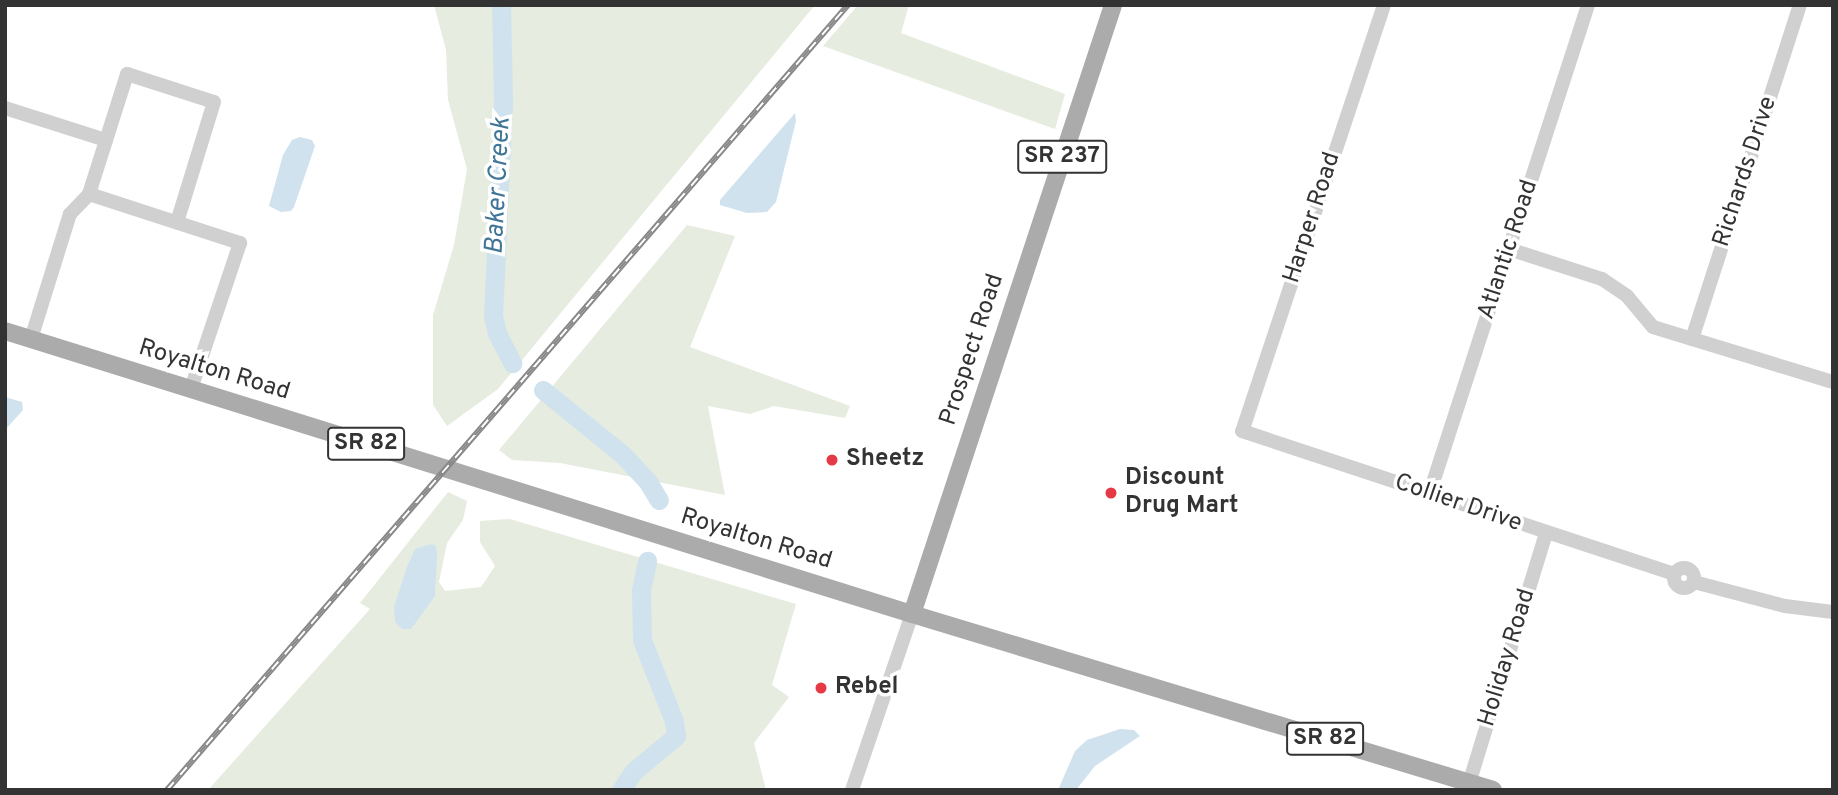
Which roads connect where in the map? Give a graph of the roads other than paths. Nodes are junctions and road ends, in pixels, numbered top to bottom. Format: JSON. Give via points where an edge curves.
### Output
{"nodes":[{"id":1,"x":1112,"y":5,"type":"edge"},
{"id":2,"x":1384,"y":5,"type":"edge"},
{"id":3,"x":1588,"y":5,"type":"edge"},
{"id":4,"x":1800,"y":5,"type":"edge"},
{"id":5,"x":5,"y":108,"type":"edge"},
{"id":6,"x":106,"y":140,"type":"junction"},
{"id":7,"x":89,"y":194,"type":"junction"},
{"id":8,"x":177,"y":222,"type":"junction"},
{"id":9,"x":1509,"y":249,"type":"junction"},
{"id":10,"x":5,"y":331,"type":"edge"},
{"id":11,"x":31,"y":339,"type":"junction"},
{"id":12,"x":1692,"y":339,"type":"junction"},
{"id":13,"x":1833,"y":382,"type":"edge"},
{"id":14,"x":191,"y":389,"type":"junction"},
{"id":15,"x":1242,"y":431,"type":"joint"},
{"id":16,"x":1429,"y":495,"type":"junction"},
{"id":17,"x":1546,"y":534,"type":"junction"},
{"id":18,"x":1833,"y":612,"type":"edge"},
{"id":19,"x":912,"y":614,"type":"junction"},
{"id":20,"x":1468,"y":786,"type":"edge"},
{"id":21,"x":852,"y":790,"type":"edge"},
{"id":22,"x":1493,"y":790,"type":"edge"}],
"edges":[{"from":1,"to":19,"type":"main road","name":"Prospect Road","number":"SR 237"},
{"from":2,"to":15,"type":"street","name":"Harper Road"},
{"from":3,"to":9,"type":"street","name":"Atlantic Road"},
{"from":4,"to":12,"type":"street","name":"Richards Drive"},
{"from":5,"to":6,"type":"street"},
{"from":6,"to":7,"type":"street"},
{"from":6,"to":8,"type":"street","via":[[127,74],[215,102]]},
{"from":7,"to":8,"type":"street"},
{"from":7,"to":11,"type":"street","via":[[70,214]]},
{"from":8,"to":14,"type":"street","via":[[240,243]]},
{"from":9,"to":12,"type":"street","via":[[1602,279],[1627,296],[1653,327]]},
{"from":9,"to":16,"type":"street","name":"Atlantic Road"},
{"from":10,"to":11,"type":"main road","name":"Royalton Road","number":"SR 82"},
{"from":11,"to":14,"type":"main road","name":"Royalton Road","number":"SR 82"},
{"from":12,"to":13,"type":"street"},
{"from":14,"to":19,"type":"main road","name":"Royalton Road","number":"SR 82"},
{"from":15,"to":16,"type":"street","name":"Collier Drive"},
{"from":16,"to":17,"type":"street","name":"Collier Drive"},
{"from":17,"to":18,"type":"street","name":"Collier Drive","via":[[1674,574],[1688,568],[1694,582],[1785,606]]},
{"from":17,"to":20,"type":"street","name":"Holiday Road"},
{"from":19,"to":20,"type":"main road","name":"Royalton Road","number":"SR 82"},
{"from":19,"to":21,"type":"street","name":"Prospect Road"},
{"from":20,"to":22,"type":"main road","name":"Royalton Road","number":"SR 82"}]}
